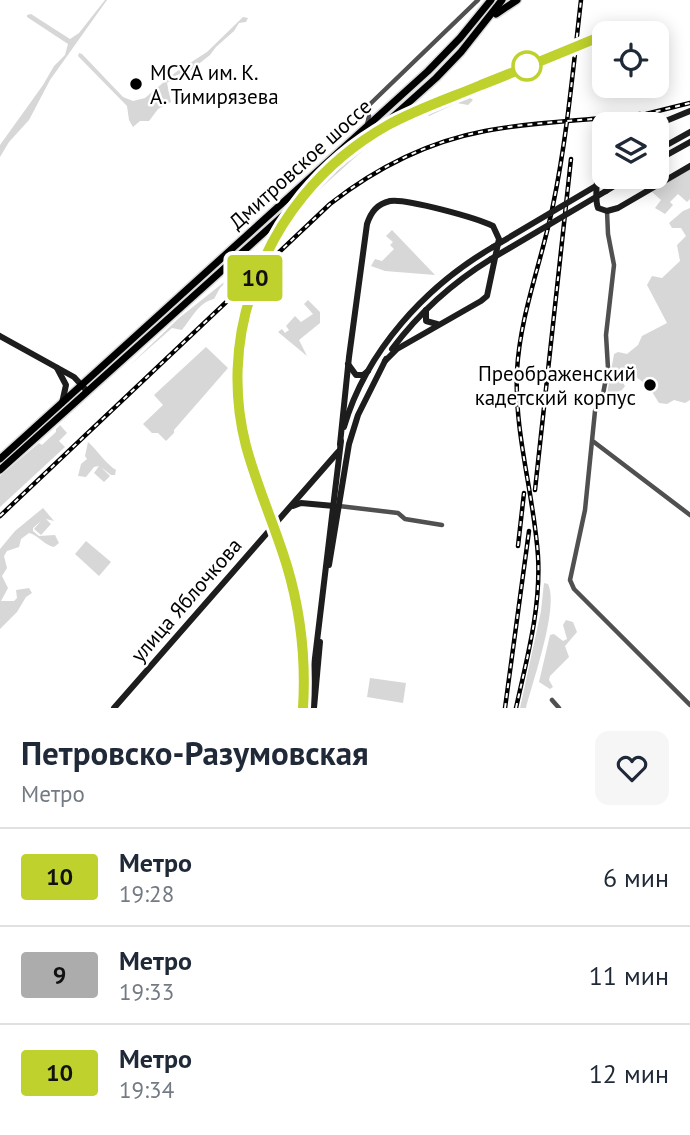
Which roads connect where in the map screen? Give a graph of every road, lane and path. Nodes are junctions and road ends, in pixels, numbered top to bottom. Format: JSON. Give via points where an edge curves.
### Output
{"nodes":[{"id":1,"x":477,"y":0,"type":"edge"},
{"id":2,"x":502,"y":0,"type":"edge"},
{"id":3,"x":517,"y":0,"type":"edge"},
{"id":4,"x":489,"y":1,"type":"edge"},
{"id":5,"x":485,"y":23,"type":"junction"},
{"id":6,"x":690,"y":111,"type":"edge"},
{"id":7,"x":669,"y":120,"type":"edge"},
{"id":8,"x":365,"y":128,"type":"junction"},
{"id":9,"x":690,"y":132,"type":"edge"},
{"id":10,"x":690,"y":142,"type":"edge"},
{"id":11,"x":669,"y":144,"type":"edge"},
{"id":12,"x":669,"y":154,"type":"edge"},
{"id":13,"x":690,"y":166,"type":"edge"},
{"id":14,"x":592,"y":188,"type":"edge"},
{"id":15,"x":597,"y":189,"type":"edge"},
{"id":16,"x":609,"y":189,"type":"edge"},
{"id":17,"x":607,"y":211,"type":"junction"},
{"id":18,"x":426,"y":310,"type":"junction"},
{"id":19,"x":439,"y":324,"type":"junction"},
{"id":20,"x":0,"y":336,"type":"edge"},
{"id":21,"x":385,"y":361,"type":"junction"},
{"id":22,"x":348,"y":364,"type":"junction"},
{"id":23,"x":56,"y":366,"type":"junction"},
{"id":24,"x":370,"y":370,"type":"junction"},
{"id":25,"x":84,"y":388,"type":"junction"},
{"id":26,"x":61,"y":403,"type":"junction"},
{"id":27,"x":593,"y":441,"type":"junction"},
{"id":28,"x":340,"y":448,"type":"junction"},
{"id":29,"x":0,"y":459,"type":"edge"},
{"id":30,"x":341,"y":463,"type":"junction"},
{"id":31,"x":329,"y":464,"type":"junction"},
{"id":32,"x":0,"y":470,"type":"edge"},
{"id":33,"x":307,"y":490,"type":"junction"},
{"id":34,"x":312,"y":503,"type":"junction"},
{"id":35,"x":336,"y":506,"type":"junction"},
{"id":36,"x":290,"y":507,"type":"junction"},
{"id":37,"x":690,"y":515,"type":"edge"},
{"id":38,"x":442,"y":525,"type":"dead end"},
{"id":39,"x":690,"y":705,"type":"edge"},
{"id":40,"x":114,"y":708,"type":"edge"},
{"id":41,"x":311,"y":708,"type":"edge"}],
"edges":[{"from":1,"to":8,"type":"street","via":[[366,108]]},
{"from":2,"to":5,"type":"main road"},
{"from":3,"to":5,"type":"main road"},
{"from":4,"to":8,"type":"main road","name":"Дмитровское шоссе","via":[[443,56]]},
{"from":5,"to":25,"type":"main road","name":"Дмитровское шоссе","via":[[436,78]]},
{"from":6,"to":7,"type":"street"},
{"from":8,"to":25,"type":"main road","name":"Дмитровское шоссе"},
{"from":9,"to":11,"type":"street"},
{"from":10,"to":12,"type":"street"},
{"from":13,"to":17,"type":"street"},
{"from":14,"to":24,"type":"street","bridge":true,"via":[[461,267],[400,325]]},
{"from":15,"to":17,"type":"street","via":[[598,208]]},
{"from":16,"to":18,"type":"street","bridge":true,"via":[[491,259]]},
{"from":17,"to":27,"type":"street","via":[[614,265],[606,335],[608,368],[596,408]]},
{"from":18,"to":19,"type":"street","via":[[426,321]]},
{"from":18,"to":21,"type":"street"},
{"from":19,"to":21,"type":"street"},
{"from":19,"to":22,"type":"street","via":[[487,296],[497,231],[488,223],[411,202],[384,203],[367,224]]},
{"from":20,"to":23,"type":"street"},
{"from":21,"to":30,"type":"street"},
{"from":22,"to":24,"type":"street","via":[[356,375]]},
{"from":22,"to":28,"type":"street"},
{"from":23,"to":25,"type":"street"},
{"from":23,"to":26,"type":"street","via":[[66,385]]},
{"from":24,"to":28,"type":"street","via":[[349,411]]},
{"from":25,"to":26,"type":"main road","name":"Дмитровское шоссе"},
{"from":25,"to":32,"type":"main road","name":"Дмитровское шоссе"},
{"from":26,"to":29,"type":"main road","name":"Дмитровское шоссе"},
{"from":27,"to":37,"type":"street"},
{"from":27,"to":39,"type":"street","via":[[571,586]]},
{"from":28,"to":30,"type":"street"},
{"from":28,"to":31,"type":"street","name":"улица Яблочкова"},
{"from":30,"to":31,"type":"street"},
{"from":30,"to":35,"type":"street"},
{"from":31,"to":33,"type":"street","name":"улица Яблочкова"},
{"from":33,"to":34,"type":"street","via":[[306,498]]},
{"from":33,"to":36,"type":"street","name":"улица Яблочкова"},
{"from":34,"to":35,"type":"street"},
{"from":34,"to":36,"type":"street"},
{"from":35,"to":38,"type":"street","via":[[398,513],[405,519]]},
{"from":35,"to":41,"type":"street"},
{"from":36,"to":40,"type":"street","name":"улица Яблочкова"}]}
